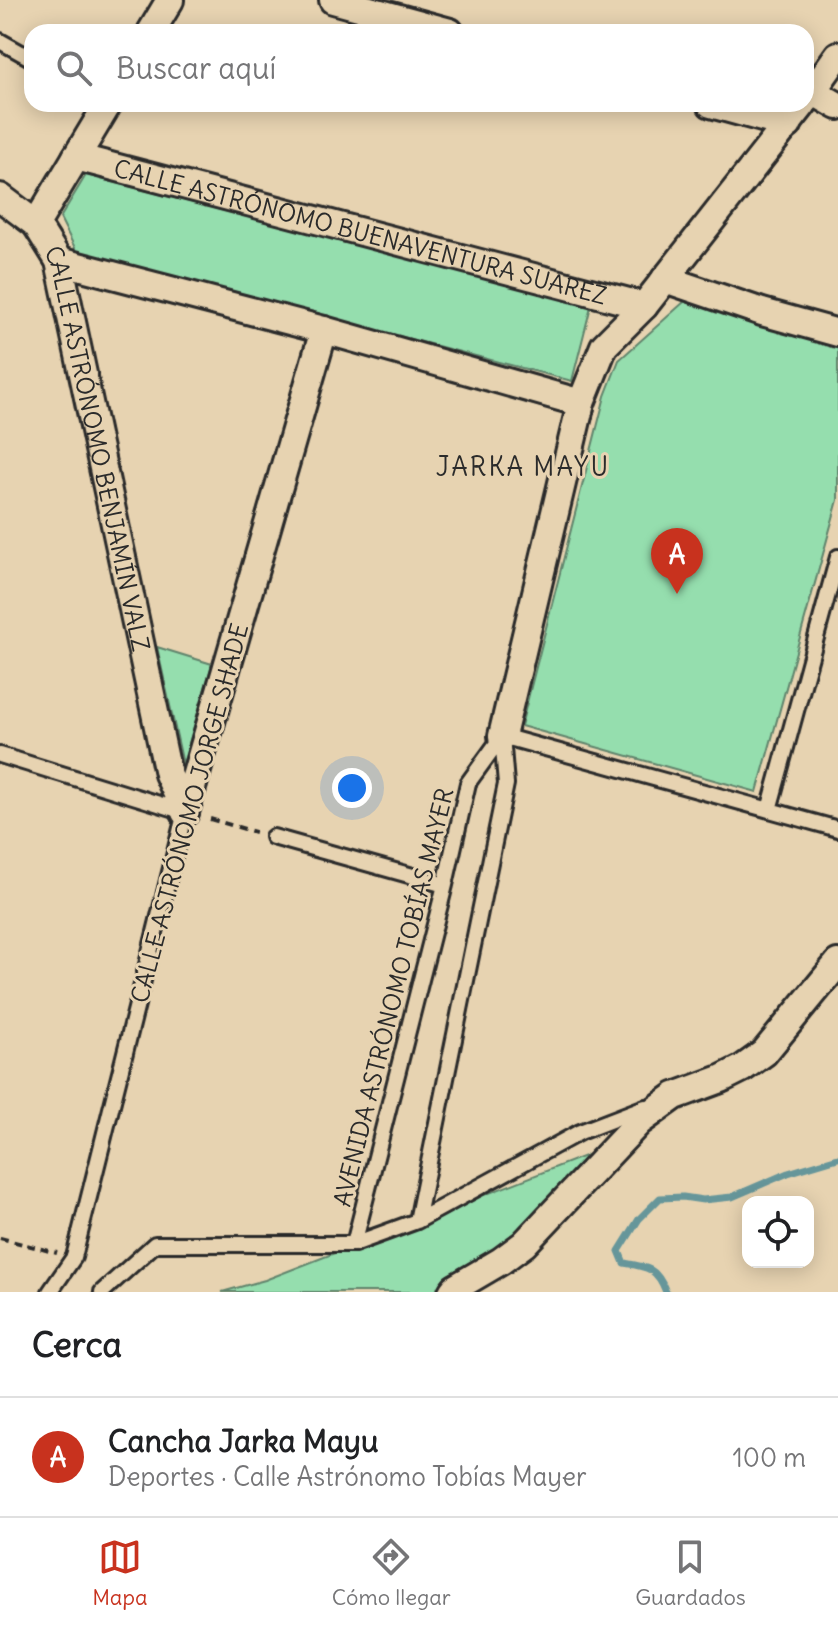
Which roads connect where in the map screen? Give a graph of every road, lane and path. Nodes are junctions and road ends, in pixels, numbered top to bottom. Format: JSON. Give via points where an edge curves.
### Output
{"nodes":[{"id":1,"x":170,"y":0,"type":"edge"},
{"id":2,"x":333,"y":0,"type":"edge"},
{"id":3,"x":156,"y":24,"type":"edge"},
{"id":4,"x":421,"y":24,"type":"edge"},
{"id":5,"x":0,"y":41,"type":"edge"},
{"id":6,"x":24,"y":54,"type":"edge"},
{"id":7,"x":838,"y":55,"type":"edge"},
{"id":8,"x":814,"y":88,"type":"edge"},
{"id":9,"x":814,"y":105,"type":"edge"},
{"id":10,"x":838,"y":106,"type":"edge"},
{"id":11,"x":103,"y":112,"type":"edge"},
{"id":12,"x":796,"y":112,"type":"edge"},
{"id":13,"x":76,"y":157,"type":"junction"},
{"id":14,"x":0,"y":197,"type":"edge"},
{"id":15,"x":36,"y":224,"type":"junction"},
{"id":16,"x":59,"y":261,"type":"junction"},
{"id":17,"x":665,"y":279,"type":"junction"},
{"id":18,"x":644,"y":306,"type":"junction"},
{"id":19,"x":324,"y":330,"type":"junction"},
{"id":20,"x":838,"y":333,"type":"edge"},
{"id":21,"x":581,"y":403,"type":"junction"},
{"id":22,"x":838,"y":557,"type":"edge"},
{"id":23,"x":502,"y":736,"type":"junction"},
{"id":24,"x":0,"y":755,"type":"edge"},
{"id":25,"x":769,"y":810,"type":"junction"},
{"id":26,"x":185,"y":812,"type":"junction"},
{"id":27,"x":838,"y":829,"type":"edge"},
{"id":28,"x":273,"y":837,"type":"joint"},
{"id":29,"x":445,"y":885,"type":"junction"},
{"id":30,"x":838,"y":963,"type":"edge"},
{"id":31,"x":675,"y":1096,"type":"junction"},
{"id":32,"x":417,"y":1221,"type":"junction"},
{"id":33,"x":0,"y":1238,"type":"edge"},
{"id":34,"x":354,"y":1244,"type":"junction"},
{"id":35,"x":74,"y":1257,"type":"junction"},
{"id":36,"x":50,"y":1292,"type":"edge"},
{"id":37,"x":102,"y":1292,"type":"edge"},
{"id":38,"x":452,"y":1292,"type":"edge"}],
"edges":[{"from":1,"to":3,"type":"street"},
{"from":2,"to":4,"type":"street"},
{"from":5,"to":6,"type":"lane"},
{"from":7,"to":8,"type":"street"},
{"from":9,"to":10,"type":"street"},
{"from":11,"to":13,"type":"street","name":"CALLE ASTRÓNOMO BENJAMÍN VALZ"},
{"from":12,"to":17,"type":"street"},
{"from":13,"to":15,"type":"street","name":"CALLE ASTRÓNOMO BENJAMÍN VALZ"},
{"from":13,"to":18,"type":"street","name":"CALLE ASTRÓNOMO BUENAVENTURA SUAREZ"},
{"from":14,"to":15,"type":"street"},
{"from":15,"to":16,"type":"street","name":"CALLE ASTRÓNOMO BENJAMÍN VALZ"},
{"from":16,"to":19,"type":"street"},
{"from":16,"to":26,"type":"street","name":"CALLE ASTRÓNOMO BENJAMÍN VALZ","via":[[168,774]]},
{"from":17,"to":18,"type":"street"},
{"from":17,"to":20,"type":"street"},
{"from":18,"to":21,"type":"street","via":[[604,346]]},
{"from":19,"to":21,"type":"street"},
{"from":19,"to":26,"type":"street","name":"CALLE ASTRÓNOMO JORGE SHADE"},
{"from":21,"to":23,"type":"street"},
{"from":22,"to":25,"type":"lane"},
{"from":23,"to":25,"type":"lane"},
{"from":23,"to":29,"type":"lane","name":"AVENIDA ASTRÓNOMO TOBÍAS MAYER","via":[[468,783]]},
{"from":23,"to":32,"type":"lane","via":[[506,784]]},
{"from":24,"to":26,"type":"lane"},
{"from":25,"to":27,"type":"lane"},
{"from":26,"to":28,"type":"path"},
{"from":26,"to":35,"type":"lane","name":"CALLE ASTRÓNOMO JORGE SHADE"},
{"from":28,"to":29,"type":"lane"},
{"from":29,"to":34,"type":"lane","name":"AVENIDA ASTRÓNOMO TOBÍAS MAYER"},
{"from":30,"to":31,"type":"street","via":[[764,1053],[721,1079]]},
{"from":31,"to":32,"type":"lane","via":[[580,1132]]},
{"from":31,"to":38,"type":"street","via":[[639,1122],[524,1244]]},
{"from":32,"to":34,"type":"lane"},
{"from":33,"to":35,"type":"path"},
{"from":34,"to":37,"type":"lane","via":[[155,1244]]},
{"from":35,"to":36,"type":"lane","name":"CALLE ASTRÓNOMO JORGE SHADE"}]}
